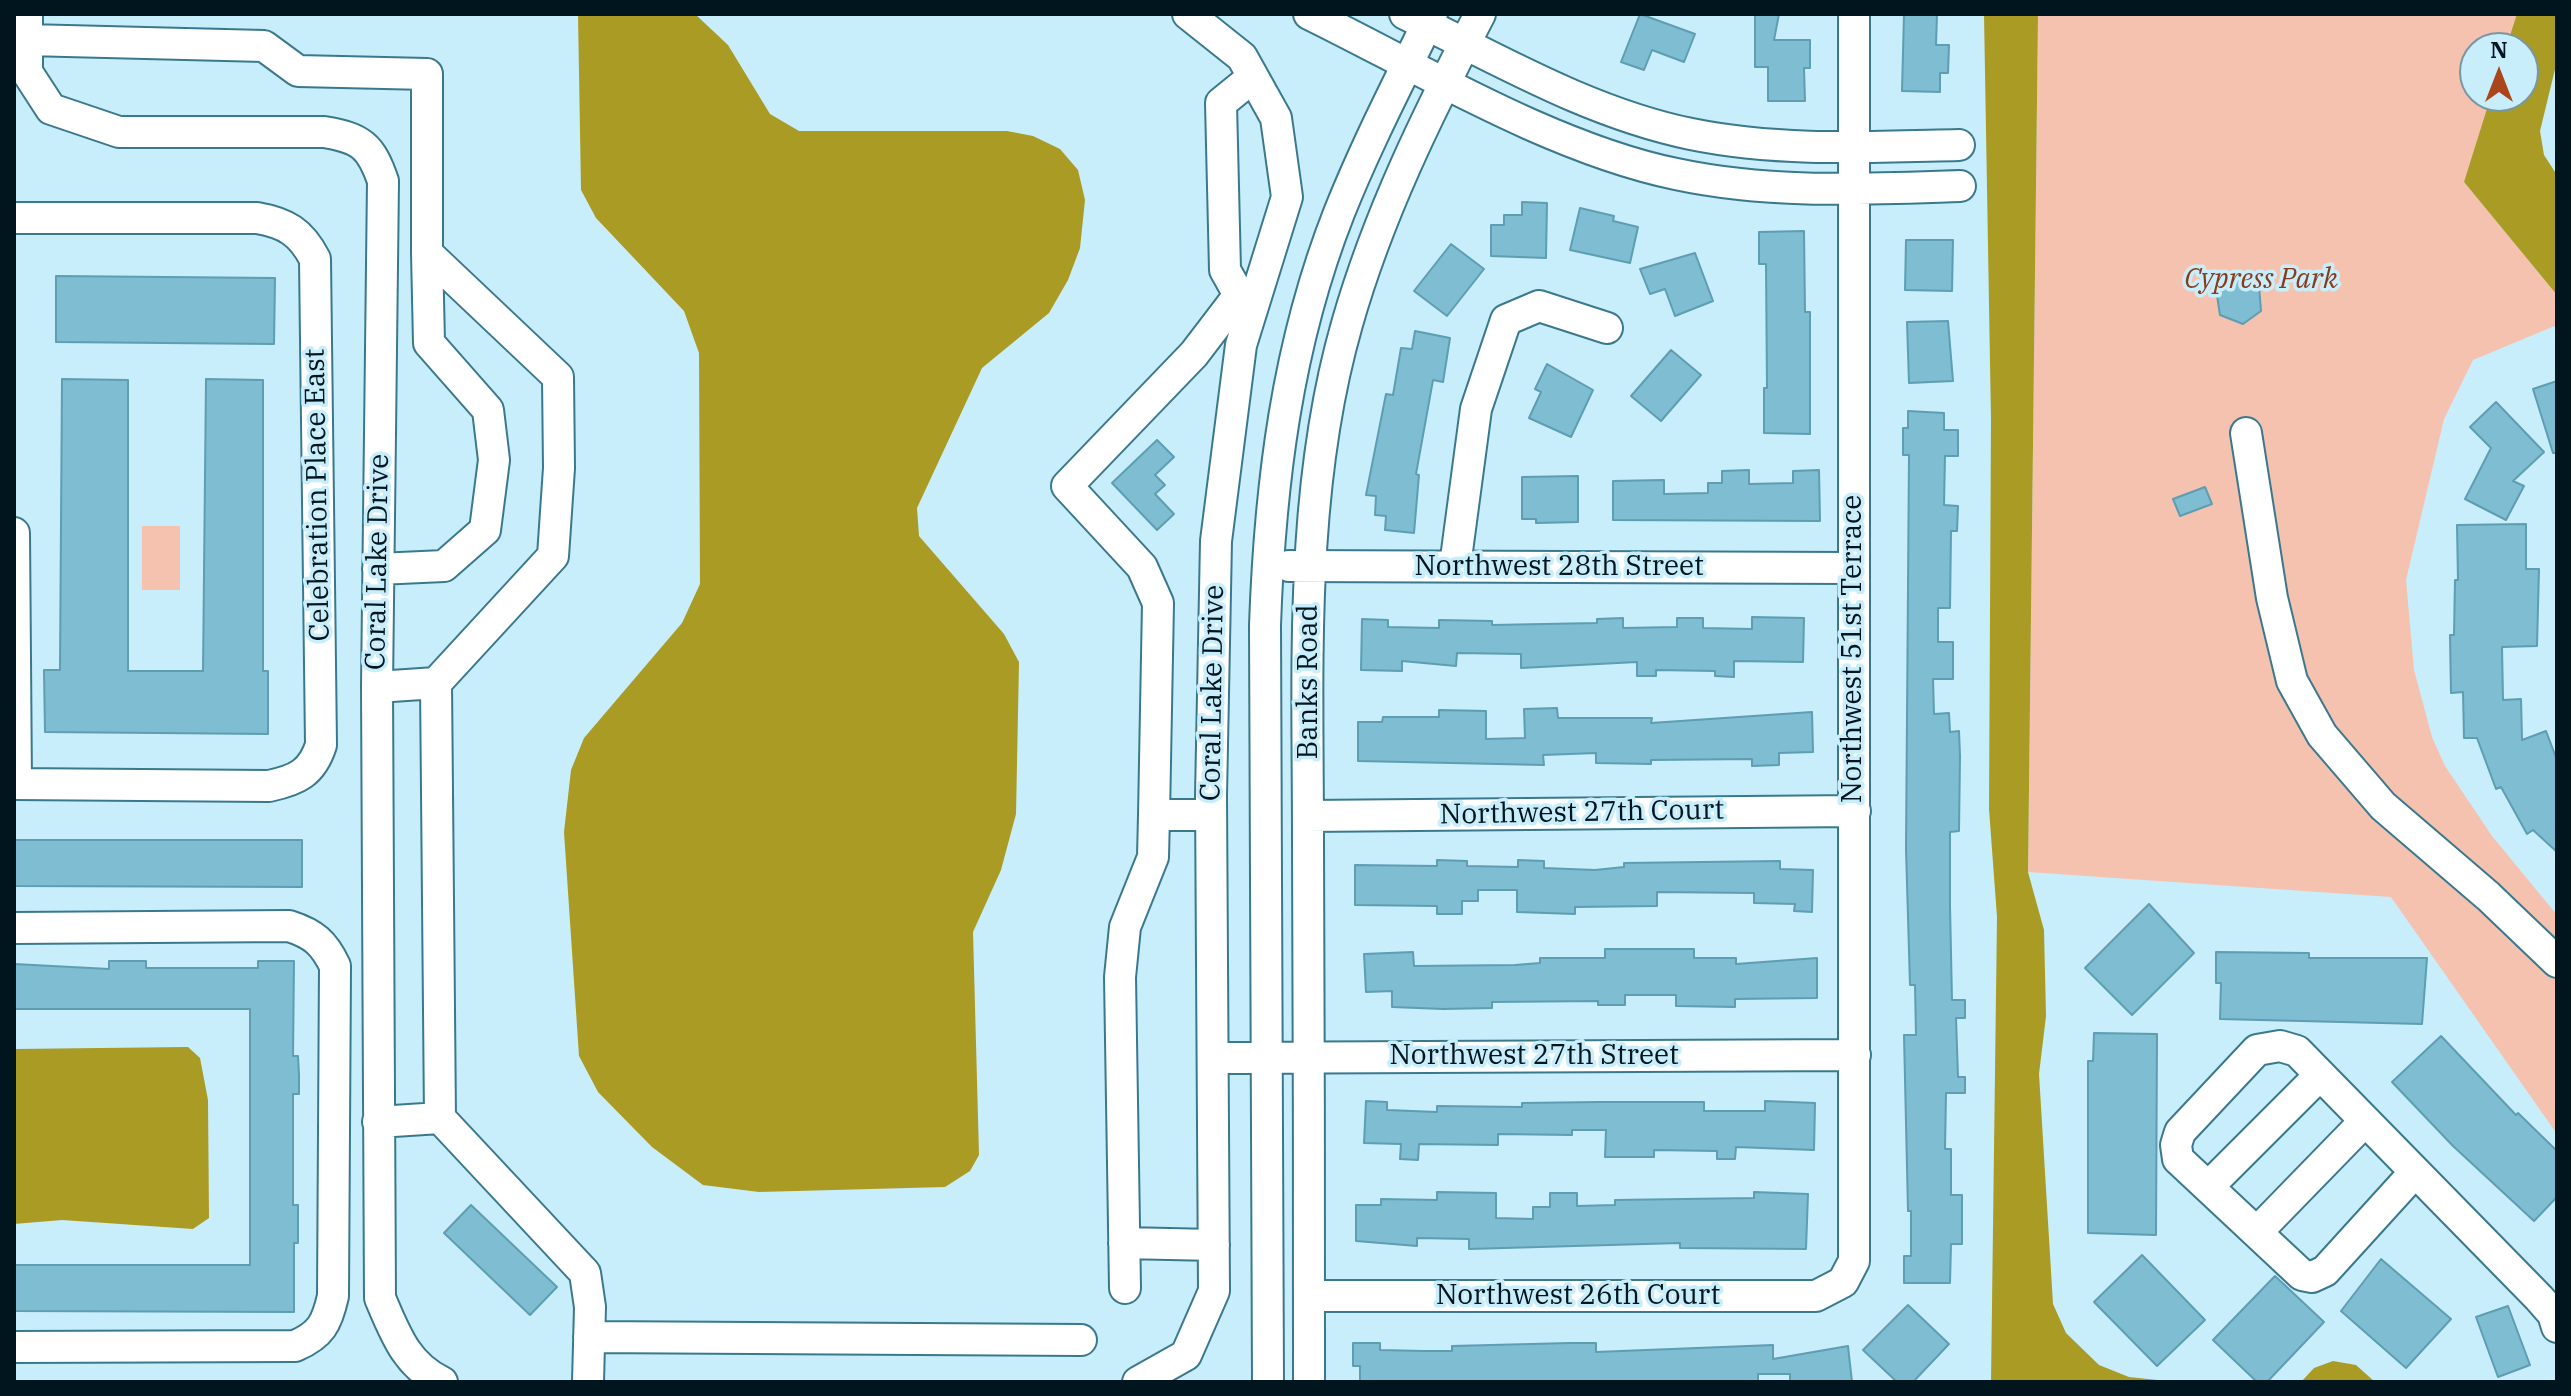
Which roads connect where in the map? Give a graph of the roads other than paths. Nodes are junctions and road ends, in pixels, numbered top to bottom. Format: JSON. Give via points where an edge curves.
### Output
{"nodes":[{"id":1,"x":1188,"y":14,"type":"edge"},
{"id":2,"x":1309,"y":14,"type":"edge"},
{"id":3,"x":1480,"y":14,"type":"edge"},
{"id":4,"x":1854,"y":14,"type":"edge"},
{"id":5,"x":1421,"y":18,"type":"edge"},
{"id":6,"x":27,"y":27,"type":"edge"},
{"id":7,"x":1465,"y":43,"type":"junction"},
{"id":8,"x":1408,"y":63,"type":"junction"},
{"id":9,"x":1253,"y":77,"type":"junction"},
{"id":10,"x":1446,"y":81,"type":"junction"},
{"id":11,"x":1959,"y":145,"type":"dead end"},
{"id":12,"x":1854,"y":147,"type":"junction"},
{"id":13,"x":1960,"y":186,"type":"dead end"},
{"id":14,"x":1854,"y":189,"type":"junction"},
{"id":15,"x":14,"y":218,"type":"edge"},
{"id":16,"x":382,"y":243,"type":"junction"},
{"id":17,"x":427,"y":249,"type":"junction"},
{"id":18,"x":1247,"y":298,"type":"junction"},
{"id":19,"x":1607,"y":328,"type":"dead end"},
{"id":20,"x":2246,"y":433,"type":"dead end"},
{"id":21,"x":14,"y":533,"type":"edge"},
{"id":22,"x":1267,"y":566,"type":"junction"},
{"id":23,"x":1310,"y":566,"type":"junction"},
{"id":24,"x":1455,"y":566,"type":"junction"},
{"id":25,"x":1851,"y":568,"type":"junction"},
{"id":26,"x":378,"y":569,"type":"junction"},
{"id":27,"x":436,"y":683,"type":"junction"},
{"id":28,"x":377,"y":687,"type":"junction"},
{"id":29,"x":15,"y":784,"type":"edge"},
{"id":30,"x":1855,"y":811,"type":"junction"},
{"id":31,"x":1154,"y":815,"type":"junction"},
{"id":32,"x":1211,"y":815,"type":"junction"},
{"id":33,"x":1308,"y":816,"type":"junction"},
{"id":34,"x":14,"y":928,"type":"edge"},
{"id":35,"x":2557,"y":962,"type":"edge"},
{"id":36,"x":1855,"y":1055,"type":"junction"},
{"id":37,"x":1267,"y":1057,"type":"junction"},
{"id":38,"x":1310,"y":1057,"type":"junction"},
{"id":39,"x":1213,"y":1058,"type":"junction"},
{"id":40,"x":2320,"y":1075,"type":"junction"},
{"id":41,"x":440,"y":1118,"type":"junction"},
{"id":42,"x":2365,"y":1121,"type":"junction"},
{"id":43,"x":378,"y":1122,"type":"junction"},
{"id":44,"x":2415,"y":1172,"type":"junction"},
{"id":45,"x":2208,"y":1187,"type":"junction"},
{"id":46,"x":2257,"y":1232,"type":"junction"},
{"id":47,"x":1124,"y":1243,"type":"junction"},
{"id":48,"x":1214,"y":1245,"type":"junction"},
{"id":49,"x":1843,"y":1282,"type":"joint"},
{"id":50,"x":1125,"y":1288,"type":"dead end"},
{"id":51,"x":1309,"y":1296,"type":"junction"},
{"id":52,"x":2557,"y":1327,"type":"edge"},
{"id":53,"x":589,"y":1337,"type":"junction"},
{"id":54,"x":1081,"y":1340,"type":"dead end"},
{"id":55,"x":14,"y":1347,"type":"edge"},
{"id":56,"x":442,"y":1382,"type":"edge"},
{"id":57,"x":588,"y":1382,"type":"edge"},
{"id":58,"x":1138,"y":1382,"type":"edge"},
{"id":59,"x":1268,"y":1382,"type":"edge"},
{"id":60,"x":1309,"y":1382,"type":"edge"}],
"edges":[{"from":1,"to":9,"type":"street","name":"Coral Lake Drive","via":[[1242,57]]},
{"from":2,"to":8,"type":"street"},
{"from":3,"to":7,"type":"street","name":"Banks Road"},
{"from":4,"to":12,"type":"street","name":"Northwest 51st Terrace"},
{"from":5,"to":7,"type":"street"},
{"from":5,"to":8,"type":"street","name":"Banks Road"},
{"from":6,"to":16,"type":"street","name":"Coral Lake Drive","via":[[27,72],[51,109],[119,132],[350,136],[374,154],[383,181]]},
{"from":6,"to":17,"type":"street","via":[[264,46],[298,71],[427,74]]},
{"from":7,"to":10,"type":"street","name":"Banks Road"},
{"from":7,"to":12,"type":"street","via":[[1578,99],[1652,124],[1727,140]]},
{"from":8,"to":10,"type":"street"},
{"from":8,"to":22,"type":"street","name":"Banks Road","via":[[1338,215],[1296,355],[1280,431]]},
{"from":9,"to":18,"type":"street","name":"Coral Lake Drive","via":[[1276,118],[1287,197]]},
{"from":9,"to":18,"type":"street","via":[[1221,103],[1225,270]]},
{"from":10,"to":14,"type":"street","via":[[1563,138],[1636,164],[1715,181]]},
{"from":10,"to":23,"type":"street","name":"Banks Road","via":[[1369,251],[1346,326],[1316,483]]},
{"from":11,"to":12,"type":"street"},
{"from":12,"to":14,"type":"street","name":"Northwest 51st Terrace"},
{"from":13,"to":14,"type":"street"},
{"from":14,"to":25,"type":"street","name":"Northwest 51st Terrace"},
{"from":15,"to":29,"type":"street","name":"Celebration Place East","via":[[257,218],[294,229],[315,259],[321,745],[314,766],[294,781],[269,786]]},
{"from":16,"to":17,"type":"street"},
{"from":16,"to":26,"type":"street","name":"Coral Lake Drive"},
{"from":17,"to":26,"type":"street","via":[[429,343],[488,410],[494,460],[485,530],[444,566]]},
{"from":17,"to":27,"type":"street","via":[[558,377],[553,556]]},
{"from":18,"to":31,"type":"street","via":[[1067,486],[1142,567],[1158,603]]},
{"from":18,"to":32,"type":"street","name":"Coral Lake Drive","via":[[1216,541]]},
{"from":19,"to":24,"type":"street","via":[[1539,306],[1506,320],[1476,409]]},
{"from":20,"to":35,"type":"street","via":[[2272,598],[2292,681],[2322,735],[2383,806]]},
{"from":21,"to":29,"type":"street"},
{"from":22,"to":23,"type":"street","name":"Northwest 28th Street"},
{"from":22,"to":37,"type":"street","name":"Banks Road"},
{"from":23,"to":24,"type":"street","name":"Northwest 28th Street"},
{"from":23,"to":33,"type":"street","name":"Banks Road"},
{"from":24,"to":25,"type":"street","name":"Northwest 28th Street"},
{"from":25,"to":30,"type":"street","name":"Northwest 51st Terrace"},
{"from":26,"to":28,"type":"street","name":"Coral Lake Drive"},
{"from":27,"to":28,"type":"street"},
{"from":27,"to":41,"type":"street"},
{"from":28,"to":43,"type":"street","name":"Coral Lake Drive"},
{"from":30,"to":33,"type":"street","name":"Northwest 27th Court"},
{"from":30,"to":36,"type":"street","name":"Northwest 51st Terrace"},
{"from":31,"to":32,"type":"street"},
{"from":31,"to":47,"type":"street","via":[[1153,857],[1125,927],[1120,977]]},
{"from":32,"to":39,"type":"street","name":"Coral Lake Drive"},
{"from":33,"to":38,"type":"street","name":"Banks Road"},
{"from":34,"to":55,"type":"street","via":[[289,926],[309,932],[325,945],[335,966],[333,1296],[328,1321],[315,1338],[295,1346]]},
{"from":36,"to":38,"type":"street","name":"Northwest 27th Street"},
{"from":36,"to":49,"type":"street","name":"Northwest 51st Terrace","via":[[1854,1261]]},
{"from":37,"to":38,"type":"street","name":"Northwest 27th Street"},
{"from":37,"to":39,"type":"street","name":"Northwest 27th Street"},
{"from":37,"to":59,"type":"street","name":"Banks Road"},
{"from":38,"to":51,"type":"street","name":"Banks Road"},
{"from":39,"to":48,"type":"street","name":"Coral Lake Drive"},
{"from":40,"to":42,"type":"street"},
{"from":40,"to":45,"type":"street"},
{"from":40,"to":45,"type":"street","via":[[2297,1051],[2280,1046],[2257,1050],[2180,1132],[2178,1159]]},
{"from":41,"to":43,"type":"street"},
{"from":41,"to":53,"type":"street","via":[[585,1273]]},
{"from":42,"to":44,"type":"street"},
{"from":42,"to":46,"type":"street"},
{"from":43,"to":56,"type":"street","name":"Coral Lake Drive","via":[[380,1298],[399,1342],[421,1372]]},
{"from":44,"to":46,"type":"street","via":[[2325,1271],[2312,1277],[2302,1275]]},
{"from":44,"to":52,"type":"street","via":[[2539,1298]]},
{"from":45,"to":46,"type":"street"},
{"from":47,"to":48,"type":"street"},
{"from":47,"to":50,"type":"street"},
{"from":48,"to":58,"type":"street","name":"Coral Lake Drive","via":[[1214,1291],[1186,1355]]},
{"from":49,"to":51,"type":"street","name":"Northwest 26th Court","via":[[1816,1296]]},
{"from":51,"to":60,"type":"street","name":"Banks Road"},
{"from":53,"to":54,"type":"street"},
{"from":53,"to":57,"type":"street"}]}
